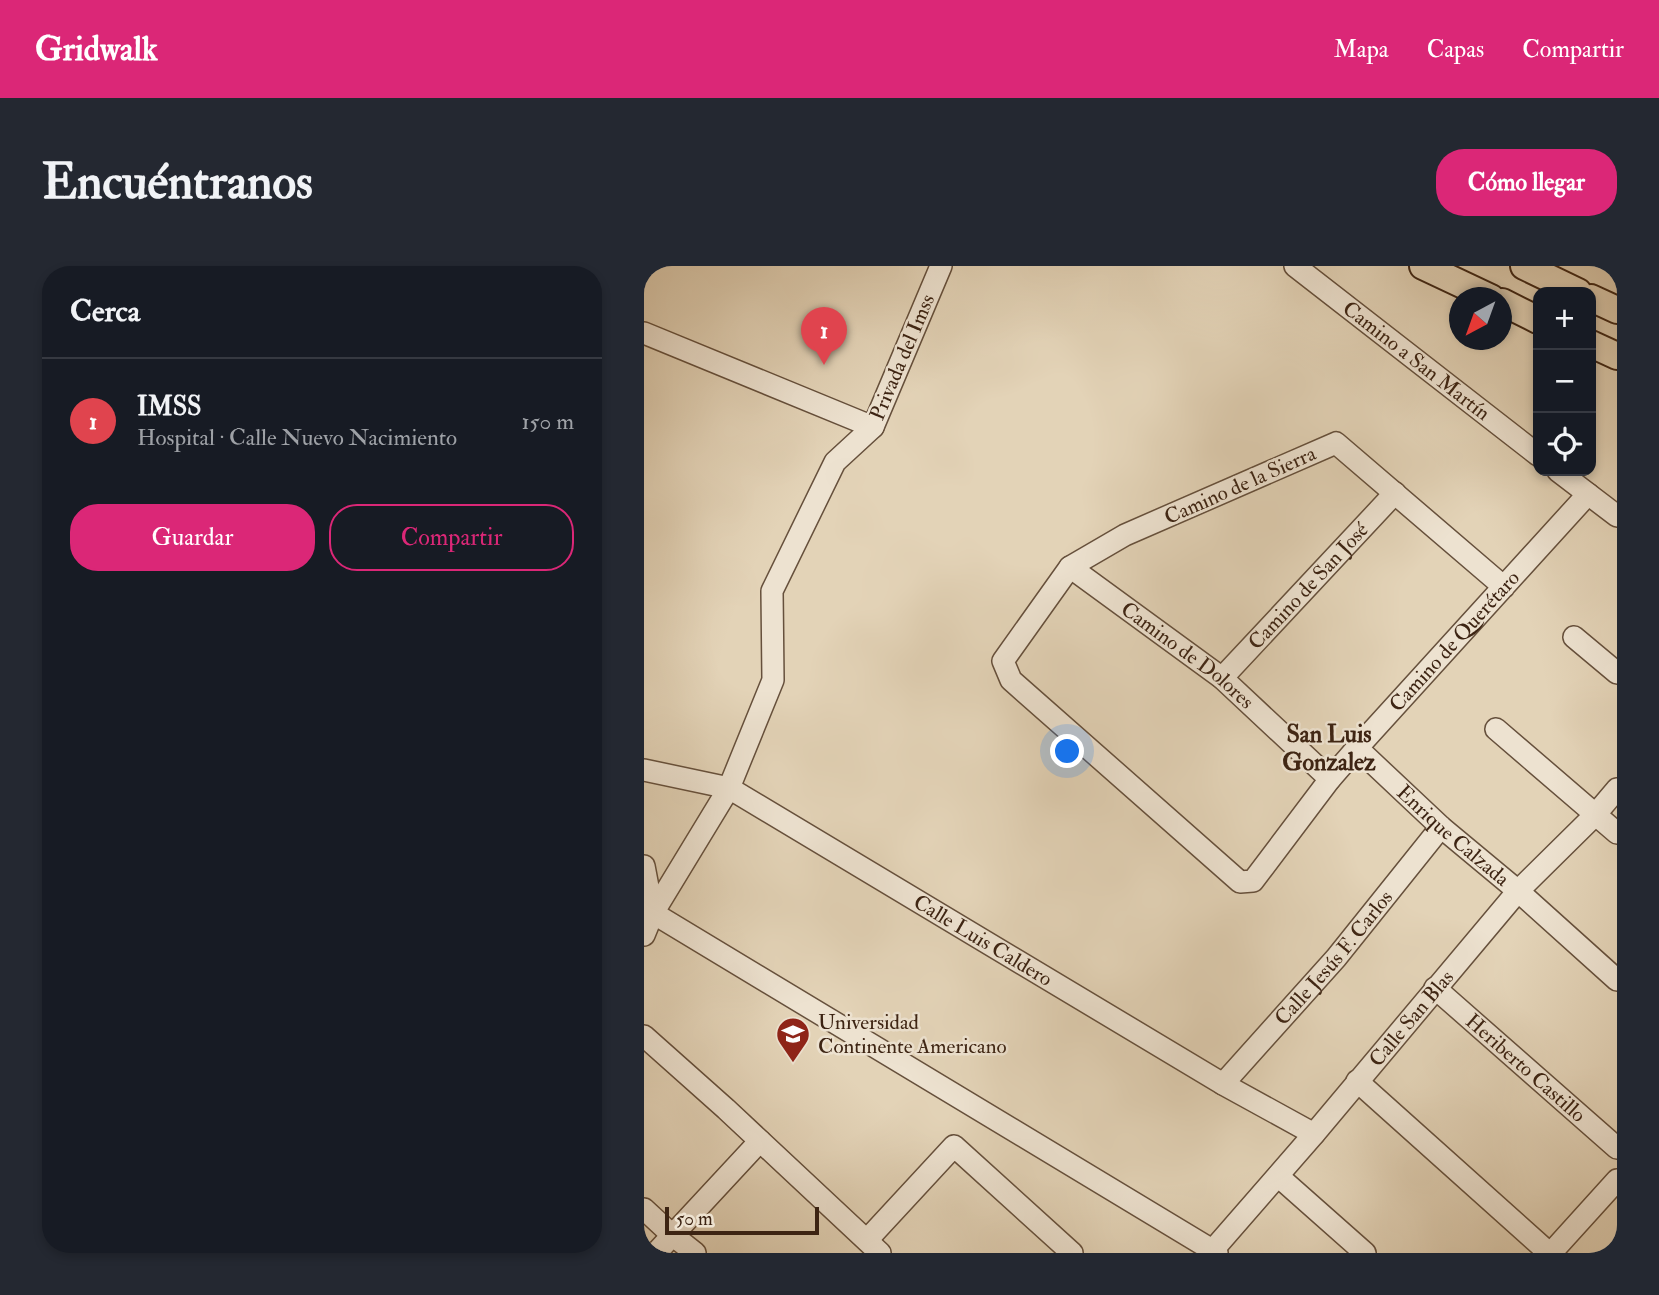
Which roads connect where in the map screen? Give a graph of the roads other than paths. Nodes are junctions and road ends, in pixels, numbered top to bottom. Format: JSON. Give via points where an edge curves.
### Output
{"nodes":[{"id":1,"x":941,"y":266,"type":"edge"},
{"id":2,"x":1295,"y":266,"type":"edge"},
{"id":3,"x":1423,"y":266,"type":"edge"},
{"id":4,"x":1524,"y":266,"type":"edge"},
{"id":5,"x":1468,"y":287,"type":"edge"},
{"id":6,"x":1568,"y":287,"type":"edge"},
{"id":7,"x":1596,"y":301,"type":"edge"},
{"id":8,"x":1512,"y":307,"type":"edge"},
{"id":9,"x":1617,"y":310,"type":"edge"},
{"id":10,"x":1533,"y":318,"type":"edge"},
{"id":11,"x":644,"y":333,"type":"edge"},
{"id":12,"x":1596,"y":346,"type":"edge"},
{"id":13,"x":1617,"y":356,"type":"edge"},
{"id":14,"x":873,"y":427,"type":"junction"},
{"id":15,"x":1533,"y":451,"type":"edge"},
{"id":16,"x":1565,"y":476,"type":"edge"},
{"id":17,"x":1395,"y":493,"type":"junction"},
{"id":18,"x":1588,"y":494,"type":"junction"},
{"id":19,"x":1617,"y":516,"type":"edge"},
{"id":20,"x":1070,"y":567,"type":"junction"},
{"id":21,"x":1504,"y":587,"type":"junction"},
{"id":22,"x":1574,"y":637,"type":"dead end"},
{"id":23,"x":1617,"y":673,"type":"edge"},
{"id":24,"x":1222,"y":678,"type":"junction"},
{"id":25,"x":1496,"y":729,"type":"dead end"},
{"id":26,"x":1357,"y":748,"type":"junction"},
{"id":27,"x":644,"y":770,"type":"edge"},
{"id":28,"x":1330,"y":779,"type":"junction"},
{"id":29,"x":729,"y":788,"type":"junction"},
{"id":30,"x":1617,"y":789,"type":"edge"},
{"id":31,"x":1595,"y":815,"type":"junction"},
{"id":32,"x":1441,"y":827,"type":"junction"},
{"id":33,"x":1617,"y":832,"type":"edge"},
{"id":34,"x":644,"y":866,"type":"edge"},
{"id":35,"x":1240,"y":882,"type":"joint"},
{"id":36,"x":1518,"y":891,"type":"junction"},
{"id":37,"x":653,"y":913,"type":"junction"},
{"id":38,"x":644,"y":935,"type":"edge"},
{"id":39,"x":1617,"y":980,"type":"edge"},
{"id":40,"x":1435,"y":988,"type":"junction"},
{"id":41,"x":644,"y":1036,"type":"edge"},
{"id":42,"x":1357,"y":1081,"type":"junction"},
{"id":43,"x":1223,"y":1084,"type":"junction"},
{"id":44,"x":1314,"y":1134,"type":"junction"},
{"id":45,"x":760,"y":1141,"type":"junction"},
{"id":46,"x":1617,"y":1148,"type":"edge"},
{"id":47,"x":1278,"y":1175,"type":"junction"},
{"id":48,"x":1617,"y":1180,"type":"edge"},
{"id":49,"x":644,"y":1209,"type":"edge"},
{"id":50,"x":671,"y":1234,"type":"junction"},
{"id":51,"x":873,"y":1247,"type":"edge"},
{"id":52,"x":1213,"y":1252,"type":"edge"},
{"id":53,"x":656,"y":1253,"type":"edge"},
{"id":54,"x":695,"y":1253,"type":"edge"},
{"id":55,"x":1072,"y":1253,"type":"edge"},
{"id":56,"x":1365,"y":1253,"type":"edge"},
{"id":57,"x":1550,"y":1253,"type":"edge"}],
"edges":[{"from":1,"to":14,"type":"street","name":"Privada del Imss"},
{"from":2,"to":15,"type":"street","name":"Camino a San Martín"},
{"from":3,"to":5,"type":"main road"},
{"from":4,"to":6,"type":"main road"},
{"from":7,"to":9,"type":"main road"},
{"from":8,"to":10,"type":"main road"},
{"from":11,"to":14,"type":"street"},
{"from":12,"to":13,"type":"main road"},
{"from":14,"to":29,"type":"street","name":"Privada del Imss","via":[[835,462],[772,591],[773,680]]},
{"from":16,"to":18,"type":"street"},
{"from":17,"to":20,"type":"street","name":"Camino de la Sierra","via":[[1336,443],[1125,535]]},
{"from":17,"to":21,"type":"street","name":"Camino de la Sierra"},
{"from":17,"to":24,"type":"street","name":"Camino de San José"},
{"from":18,"to":19,"type":"street"},
{"from":18,"to":21,"type":"street","name":"Camino de Querétaro"},
{"from":20,"to":24,"type":"street","name":"Camino de Dolores"},
{"from":20,"to":35,"type":"street","name":"Camino de la Sierra","via":[[1003,662],[1011,680]]},
{"from":21,"to":26,"type":"street","name":"Camino de Querétaro"},
{"from":22,"to":23,"type":"street"},
{"from":24,"to":28,"type":"street","name":"Camino de Dolores"},
{"from":25,"to":31,"type":"street"},
{"from":26,"to":28,"type":"street","name":"Camino de Querétaro"},
{"from":26,"to":32,"type":"street","name":"Enrique Calzada"},
{"from":27,"to":29,"type":"street","name":"Calle Luis Caldero"},
{"from":28,"to":35,"type":"street","name":"Camino de Querétaro","via":[[1253,881]]},
{"from":29,"to":37,"type":"street","name":"Privada del Imss"},
{"from":29,"to":43,"type":"street","name":"Calle Luis Caldero"},
{"from":30,"to":31,"type":"street","name":"Calle San Blas"},
{"from":31,"to":33,"type":"street"},
{"from":31,"to":36,"type":"street","name":"Calle San Blas"},
{"from":32,"to":36,"type":"street","name":"Enrique Calzada"},
{"from":32,"to":43,"type":"street","name":"Calle Jesús F. Carlos","via":[[1336,958]]},
{"from":34,"to":37,"type":"street"},
{"from":36,"to":39,"type":"street","name":"Enrique Calzada"},
{"from":36,"to":40,"type":"street","name":"Calle San Blas"},
{"from":37,"to":38,"type":"street","name":"Privada del Imss"},
{"from":37,"to":52,"type":"street"},
{"from":40,"to":42,"type":"street","name":"Calle San Blas"},
{"from":40,"to":46,"type":"street","name":"Heriberto Castillo"},
{"from":41,"to":45,"type":"street"},
{"from":42,"to":44,"type":"street","name":"Calle San Blas"},
{"from":42,"to":57,"type":"street"},
{"from":43,"to":44,"type":"street","name":"Calle Luis Caldero"},
{"from":44,"to":47,"type":"street","name":"Calle San Blas"},
{"from":45,"to":50,"type":"street"},
{"from":45,"to":51,"type":"street"},
{"from":47,"to":52,"type":"street","name":"Calle San Blas"},
{"from":47,"to":56,"type":"street"},
{"from":48,"to":57,"type":"street"},
{"from":49,"to":50,"type":"street"},
{"from":50,"to":53,"type":"street"},
{"from":50,"to":54,"type":"street"},
{"from":51,"to":55,"type":"street","via":[[954,1146]]}]}
